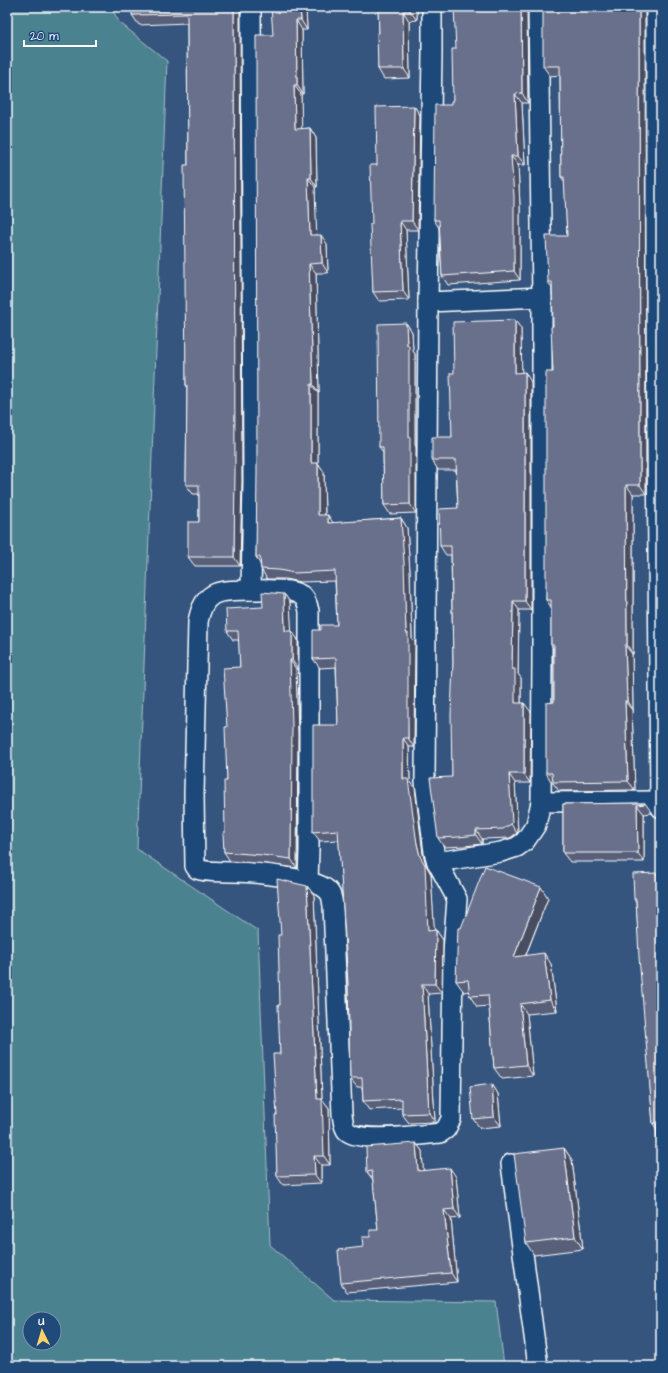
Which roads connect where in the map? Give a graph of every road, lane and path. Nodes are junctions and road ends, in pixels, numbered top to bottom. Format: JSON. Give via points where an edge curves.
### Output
{"nodes":[{"id":1,"x":251,"y":7,"type":"edge"},
{"id":2,"x":432,"y":7,"type":"edge"},
{"id":3,"x":538,"y":7,"type":"edge"},
{"id":4,"x":656,"y":7,"type":"edge"},
{"id":5,"x":542,"y":297,"type":"junction"},
{"id":6,"x":428,"y":302,"type":"junction"},
{"id":7,"x":251,"y":590,"type":"junction"},
{"id":8,"x":541,"y":802,"type":"junction"},
{"id":9,"x":660,"y":804,"type":"edge"},
{"id":10,"x":437,"y":862,"type":"junction"},
{"id":11,"x":308,"y":881,"type":"junction"},
{"id":12,"x":511,"y":1164,"type":"dead end"},
{"id":13,"x":538,"y":1366,"type":"edge"}],
"edges":[{"from":1,"to":7,"type":"street"},
{"from":2,"to":6,"type":"street"},
{"from":3,"to":5,"type":"street"},
{"from":4,"to":9,"type":"street"},
{"from":5,"to":6,"type":"street"},
{"from":5,"to":8,"type":"street"},
{"from":6,"to":10,"type":"street","via":[[425,782]]},
{"from":7,"to":11,"type":"street","via":[[274,589],[301,595],[309,611]]},
{"from":7,"to":11,"type":"street","via":[[214,594],[201,607],[198,622],[194,794],[196,866],[197,869],[209,872],[260,874]]},
{"from":8,"to":9,"type":"street"},
{"from":8,"to":10,"type":"street","via":[[536,825],[518,847]]},
{"from":10,"to":11,"type":"street","via":[[457,899],[453,952],[451,1119],[450,1125],[440,1133],[374,1138],[355,1136],[346,1131],[342,1114],[332,898],[325,888]]},
{"from":12,"to":13,"type":"street"}]}
